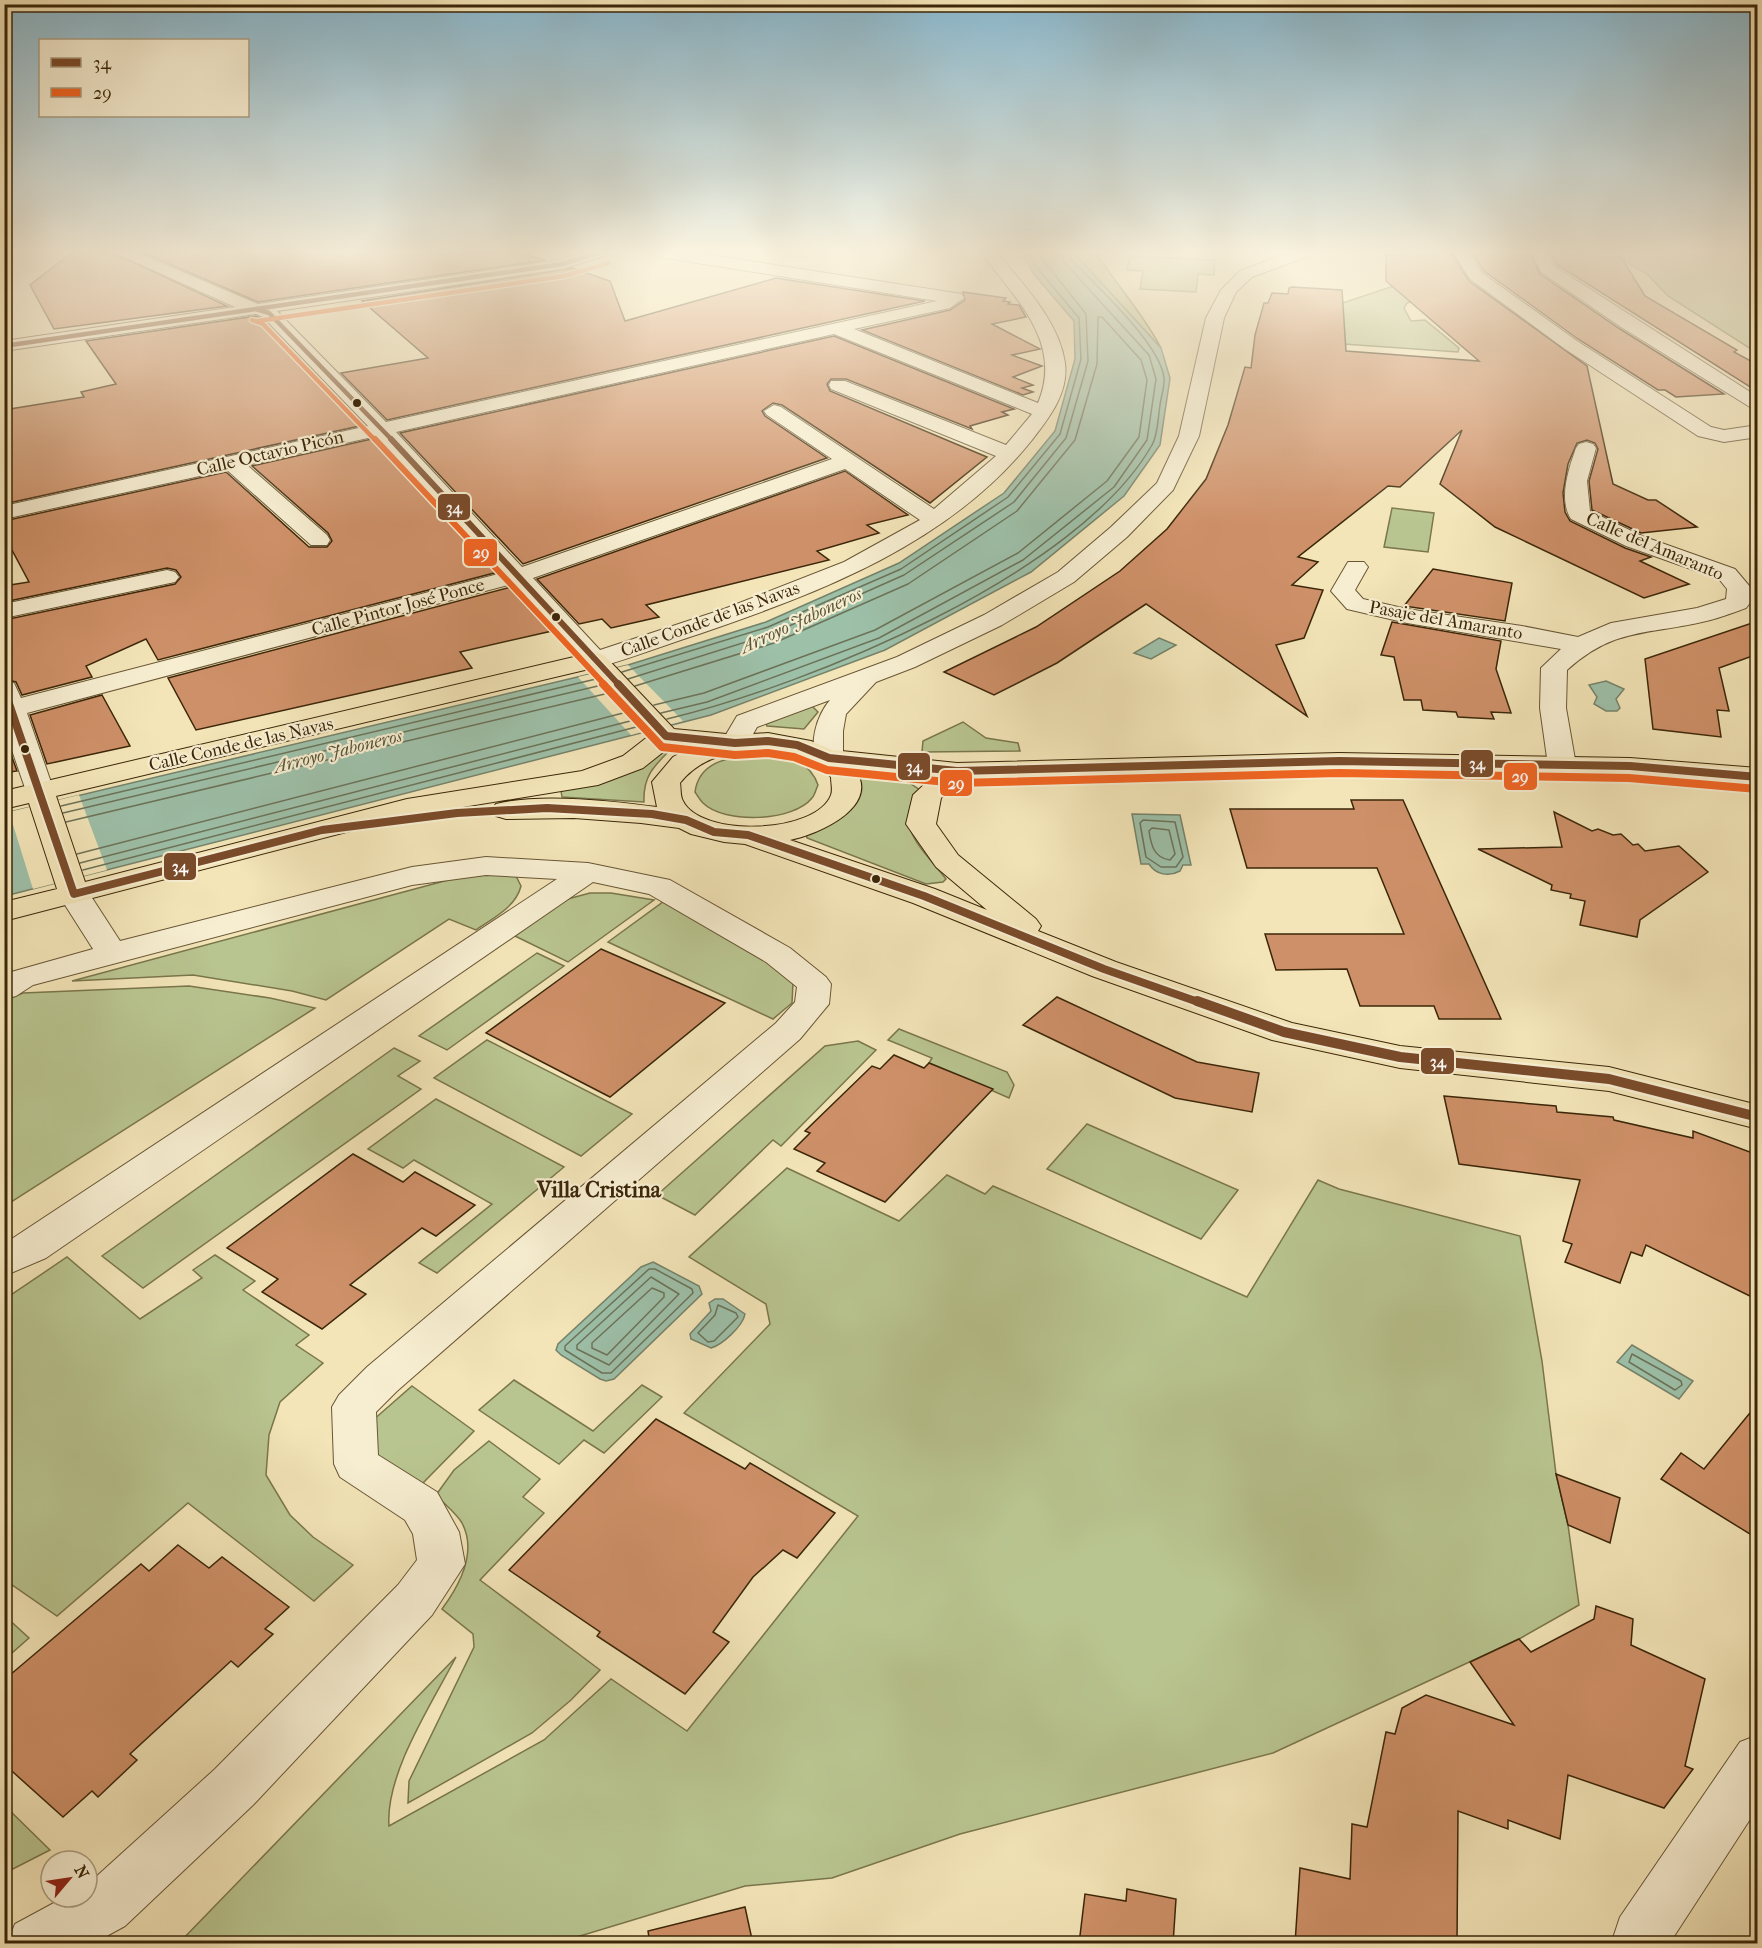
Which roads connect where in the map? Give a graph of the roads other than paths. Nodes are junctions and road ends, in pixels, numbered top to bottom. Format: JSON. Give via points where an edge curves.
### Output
{"nodes":[{"id":1,"x":26,"y":342,"type":"edge"},
{"id":2,"x":297,"y":342,"type":"edge"},
{"id":3,"x":772,"y":342,"type":"edge"},
{"id":4,"x":870,"y":342,"type":"edge"},
{"id":5,"x":1049,"y":342,"type":"edge"},
{"id":6,"x":1210,"y":342,"type":"edge"},
{"id":7,"x":1567,"y":342,"type":"edge"},
{"id":8,"x":1657,"y":342,"type":"edge"},
{"id":9,"x":4,"y":345,"type":"edge"},
{"id":10,"x":838,"y":384,"type":"dead end"},
{"id":11,"x":1758,"y":406,"type":"edge"},
{"id":12,"x":774,"y":411,"type":"dead end"},
{"id":13,"x":1044,"y":412,"type":"junction"},
{"id":14,"x":381,"y":428,"type":"junction"},
{"id":15,"x":1758,"y":431,"type":"edge"},
{"id":16,"x":1586,"y":448,"type":"dead end"},
{"id":17,"x":1010,"y":454,"type":"junction"},
{"id":18,"x":847,"y":461,"type":"junction"},
{"id":19,"x":231,"y":462,"type":"junction"},
{"id":20,"x":4,"y":513,"type":"edge"},
{"id":21,"x":934,"y":520,"type":"junction"},
{"id":22,"x":320,"y":540,"type":"dead end"},
{"id":23,"x":1356,"y":567,"type":"dead end"},
{"id":24,"x":517,"y":576,"type":"junction"},
{"id":25,"x":167,"y":577,"type":"dead end"},
{"id":26,"x":4,"y":611,"type":"edge"},
{"id":27,"x":1580,"y":645,"type":"junction"},
{"id":28,"x":599,"y":665,"type":"junction"},
{"id":29,"x":871,"y":675,"type":"junction"},
{"id":30,"x":8,"y":698,"type":"edge"},
{"id":31,"x":661,"y":732,"type":"junction"},
{"id":32,"x":735,"y":743,"type":"junction"},
{"id":33,"x":829,"y":758,"type":"junction"},
{"id":34,"x":1562,"y":765,"type":"junction"},
{"id":35,"x":957,"y":771,"type":"junction"},
{"id":36,"x":1758,"y":777,"type":"edge"},
{"id":37,"x":42,"y":798,"type":"junction"},
{"id":38,"x":4,"y":800,"type":"edge"},
{"id":39,"x":686,"y":820,"type":"junction"},
{"id":40,"x":322,"y":830,"type":"junction"},
{"id":41,"x":748,"y":835,"type":"junction"},
{"id":42,"x":588,"y":872,"type":"junction"},
{"id":43,"x":72,"y":887,"type":"junction"},
{"id":44,"x":4,"y":912,"type":"edge"},
{"id":45,"x":111,"y":952,"type":"junction"},
{"id":46,"x":1104,"y":969,"type":"junction"},
{"id":47,"x":4,"y":989,"type":"edge"},
{"id":48,"x":1758,"y":1117,"type":"edge"},
{"id":49,"x":4,"y":1262,"type":"edge"},
{"id":50,"x":1758,"y":1760,"type":"edge"},
{"id":51,"x":35,"y":1944,"type":"edge"},
{"id":52,"x":1639,"y":1944,"type":"edge"}],
"edges":[{"from":1,"to":9,"type":"street"},
{"from":2,"to":14,"type":"street"},
{"from":3,"to":14,"type":"street","name":"Calle Octavio Picón"},
{"from":4,"to":13,"type":"street"},
{"from":5,"to":13,"type":"street","name":"Calle Conde de las Navas","via":[[1056,363],[1054,387]]},
{"from":6,"to":29,"type":"street","via":[[1189,436],[1166,486],[1066,577],[993,620]]},
{"from":7,"to":15,"type":"street","via":[[1705,432],[1724,436]]},
{"from":8,"to":11,"type":"street"},
{"from":10,"to":17,"type":"street"},
{"from":12,"to":18,"type":"street"},
{"from":13,"to":17,"type":"street","name":"Calle Conde de las Navas"},
{"from":14,"to":19,"type":"street","name":"Calle Octavio Picón"},
{"from":14,"to":24,"type":"street"},
{"from":16,"to":27,"type":"street","name":"Calle del Amaranto","via":[[1576,481],[1579,514],[1634,541],[1727,574],[1739,588],[1738,603],[1701,615],[1620,628]]},
{"from":17,"to":21,"type":"street","name":"Calle Conde de las Navas"},
{"from":18,"to":21,"type":"street"},
{"from":18,"to":24,"type":"street","name":"Calle Pintor José Ponce"},
{"from":19,"to":20,"type":"street","name":"Calle Octavio Picón"},
{"from":19,"to":22,"type":"street"},
{"from":21,"to":28,"type":"street","name":"Calle Conde de las Navas","via":[[852,567]]},
{"from":23,"to":27,"type":"street","name":"Pasaje del Amaranto","via":[[1343,591],[1355,604]]},
{"from":24,"to":28,"type":"street"},
{"from":24,"to":30,"type":"street","name":"Calle Pintor José Ponce"},
{"from":25,"to":26,"type":"street"},
{"from":27,"to":34,"type":"street","name":"Calle del Amaranto","via":[[1554,668],[1553,708]]},
{"from":28,"to":31,"type":"main road"},
{"from":28,"to":37,"type":"main road","name":"Calle Conde de las Navas"},
{"from":29,"to":32,"type":"street","via":[[747,722]]},
{"from":29,"to":33,"type":"street","via":[[832,712],[828,723]]},
{"from":30,"to":37,"type":"street"},
{"from":31,"to":32,"type":"main road"},
{"from":31,"to":40,"type":"main road","via":[[633,762],[588,779],[406,808]]},
{"from":32,"to":33,"type":"main road","via":[[768,741],[797,745]]},
{"from":32,"to":39,"type":"main road","via":[[701,752],[684,762],[666,782],[669,804]]},
{"from":33,"to":35,"type":"main road"},
{"from":33,"to":41,"type":"main road","via":[[845,775],[846,784],[846,794],[832,813],[804,828]]},
{"from":34,"to":35,"type":"main road","via":[[1339,761]]},
{"from":34,"to":36,"type":"main road","via":[[1630,766]]},
{"from":35,"to":46,"type":"main road","via":[[927,795],[921,824],[947,861],[1020,923]]},
{"from":37,"to":38,"type":"main road","name":"Calle Conde de las Navas"},
{"from":37,"to":43,"type":"main road"},
{"from":39,"to":40,"type":"main road","via":[[652,814],[547,808],[457,813]]},
{"from":39,"to":41,"type":"main road","via":[[714,832]]},
{"from":40,"to":43,"type":"main road"},
{"from":41,"to":46,"type":"main road","via":[[924,897]]},
{"from":42,"to":45,"type":"street","via":[[486,866],[412,876]]},
{"from":42,"to":49,"type":"street","via":[[32,1248]]},
{"from":42,"to":51,"type":"street","via":[[659,887],[778,955],[814,984],[812,1004],[788,1031],[354,1407],[356,1464],[421,1506],[436,1532],[441,1564],[415,1600],[234,1787],[105,1906]]},
{"from":43,"to":44,"type":"main road"},
{"from":43,"to":45,"type":"street"},
{"from":45,"to":47,"type":"street","via":[[21,978]]},
{"from":46,"to":48,"type":"main road","via":[[1284,1032],[1400,1057],[1609,1079]]},
{"from":50,"to":52,"type":"street"}]}
